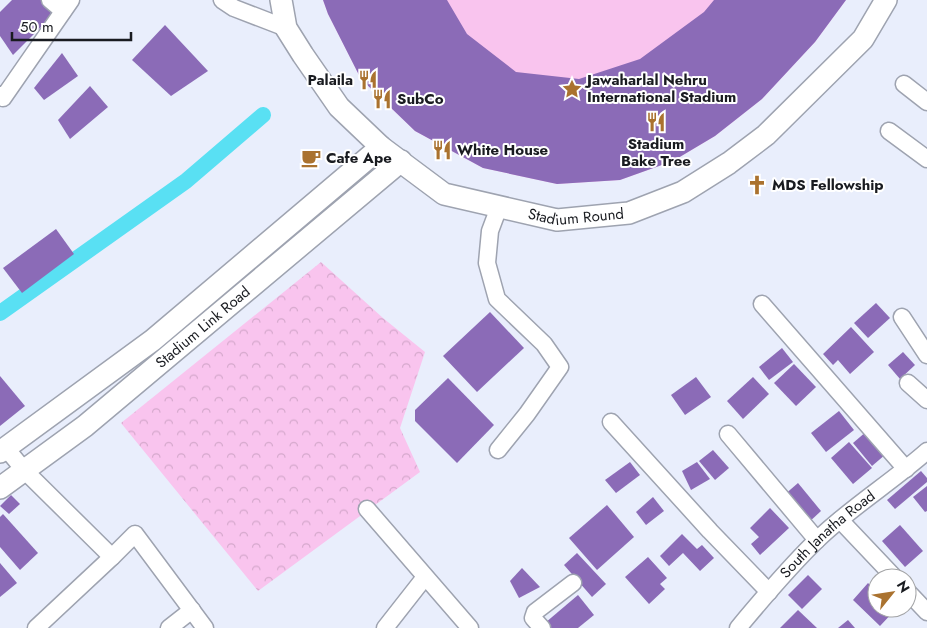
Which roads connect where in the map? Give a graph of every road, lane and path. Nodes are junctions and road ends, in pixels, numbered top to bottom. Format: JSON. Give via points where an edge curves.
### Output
{"nodes":[{"id":1,"x":50,"y":0,"type":"edge"},
{"id":2,"x":222,"y":0,"type":"edge"},
{"id":3,"x":281,"y":0,"type":"edge"},
{"id":4,"x":886,"y":0,"type":"edge"},
{"id":5,"x":67,"y":6,"type":"edge"},
{"id":6,"x":286,"y":28,"type":"junction"},
{"id":7,"x":904,"y":84,"type":"dead end"},
{"id":8,"x":1,"y":99,"type":"edge"},
{"id":9,"x":927,"y":102,"type":"edge"},
{"id":10,"x":889,"y":131,"type":"dead end"},
{"id":11,"x":381,"y":147,"type":"junction"},
{"id":12,"x":927,"y":159,"type":"edge"},
{"id":13,"x":401,"y":161,"type":"junction"},
{"id":14,"x":500,"y":207,"type":"junction"},
{"id":15,"x":762,"y":304,"type":"dead end"},
{"id":16,"x":902,"y":317,"type":"dead end"},
{"id":17,"x":927,"y":355,"type":"edge"},
{"id":18,"x":908,"y":383,"type":"dead end"},
{"id":19,"x":927,"y":400,"type":"edge"},
{"id":20,"x":610,"y":422,"type":"dead end"},
{"id":21,"x":728,"y":434,"type":"dead end"},
{"id":22,"x":3,"y":450,"type":"edge"},
{"id":23,"x":498,"y":450,"type":"dead end"},
{"id":24,"x":927,"y":450,"type":"edge"},
{"id":25,"x":906,"y":468,"type":"junction"},
{"id":26,"x":24,"y":470,"type":"junction"},
{"id":27,"x":0,"y":488,"type":"edge"},
{"id":28,"x":367,"y":509,"type":"dead end"},
{"id":29,"x":840,"y":520,"type":"junction"},
{"id":30,"x":817,"y":540,"type":"junction"},
{"id":31,"x":112,"y":557,"type":"junction"},
{"id":32,"x":886,"y":568,"type":"edge"},
{"id":33,"x":425,"y":578,"type":"junction"},
{"id":34,"x":573,"y":583,"type":"dead end"},
{"id":35,"x":769,"y":592,"type":"junction"},
{"id":36,"x":917,"y":602,"type":"edge"},
{"id":37,"x":192,"y":610,"type":"junction"},
{"id":38,"x":927,"y":612,"type":"edge"},
{"id":39,"x":36,"y":628,"type":"edge"},
{"id":40,"x":169,"y":628,"type":"edge"},
{"id":41,"x":206,"y":628,"type":"edge"},
{"id":42,"x":385,"y":628,"type":"edge"},
{"id":43,"x":470,"y":628,"type":"edge"},
{"id":44,"x":542,"y":628,"type":"edge"},
{"id":45,"x":738,"y":628,"type":"edge"}],
"edges":[{"from":1,"to":5,"type":"street"},
{"from":2,"to":6,"type":"street","via":[[234,8]]},
{"from":3,"to":6,"type":"street","name":"Stadium Round"},
{"from":4,"to":14,"type":"street","name":"Stadium Round","via":[[863,39],[766,135],[683,192],[629,213],[557,220]]},
{"from":5,"to":8,"type":"street"},
{"from":6,"to":11,"type":"street","name":"Stadium Round","via":[[339,106]]},
{"from":7,"to":9,"type":"street"},
{"from":10,"to":12,"type":"street"},
{"from":11,"to":13,"type":"street","name":"Stadium Round"},
{"from":11,"to":22,"type":"street","name":"Stadium Link Road","via":[[153,340]]},
{"from":13,"to":14,"type":"street","name":"Stadium Round","via":[[444,194]]},
{"from":13,"to":26,"type":"street","name":"Stadium Link Road","via":[[85,426]]},
{"from":14,"to":23,"type":"street","via":[[490,231],[487,263],[497,299],[544,344],[560,367]]},
{"from":15,"to":25,"type":"street"},
{"from":16,"to":17,"type":"street"},
{"from":18,"to":19,"type":"street"},
{"from":20,"to":35,"type":"street"},
{"from":21,"to":30,"type":"street"},
{"from":22,"to":26,"type":"street"},
{"from":24,"to":25,"type":"street","name":"South Janatha Road"},
{"from":25,"to":29,"type":"street","name":"South Janatha Road"},
{"from":26,"to":27,"type":"street","name":"Stadium Link Road"},
{"from":26,"to":31,"type":"street"},
{"from":28,"to":33,"type":"street"},
{"from":29,"to":30,"type":"street","name":"South Janatha Road"},
{"from":29,"to":32,"type":"street"},
{"from":30,"to":35,"type":"street","name":"South Janatha Road"},
{"from":31,"to":37,"type":"street","via":[[135,534]]},
{"from":31,"to":39,"type":"street"},
{"from":33,"to":42,"type":"street"},
{"from":33,"to":43,"type":"street"},
{"from":34,"to":44,"type":"street","via":[[536,612],[534,618]]},
{"from":35,"to":45,"type":"street","name":"South Janatha Road"},
{"from":36,"to":38,"type":"street"},
{"from":37,"to":40,"type":"street"},
{"from":37,"to":41,"type":"street"}]}
